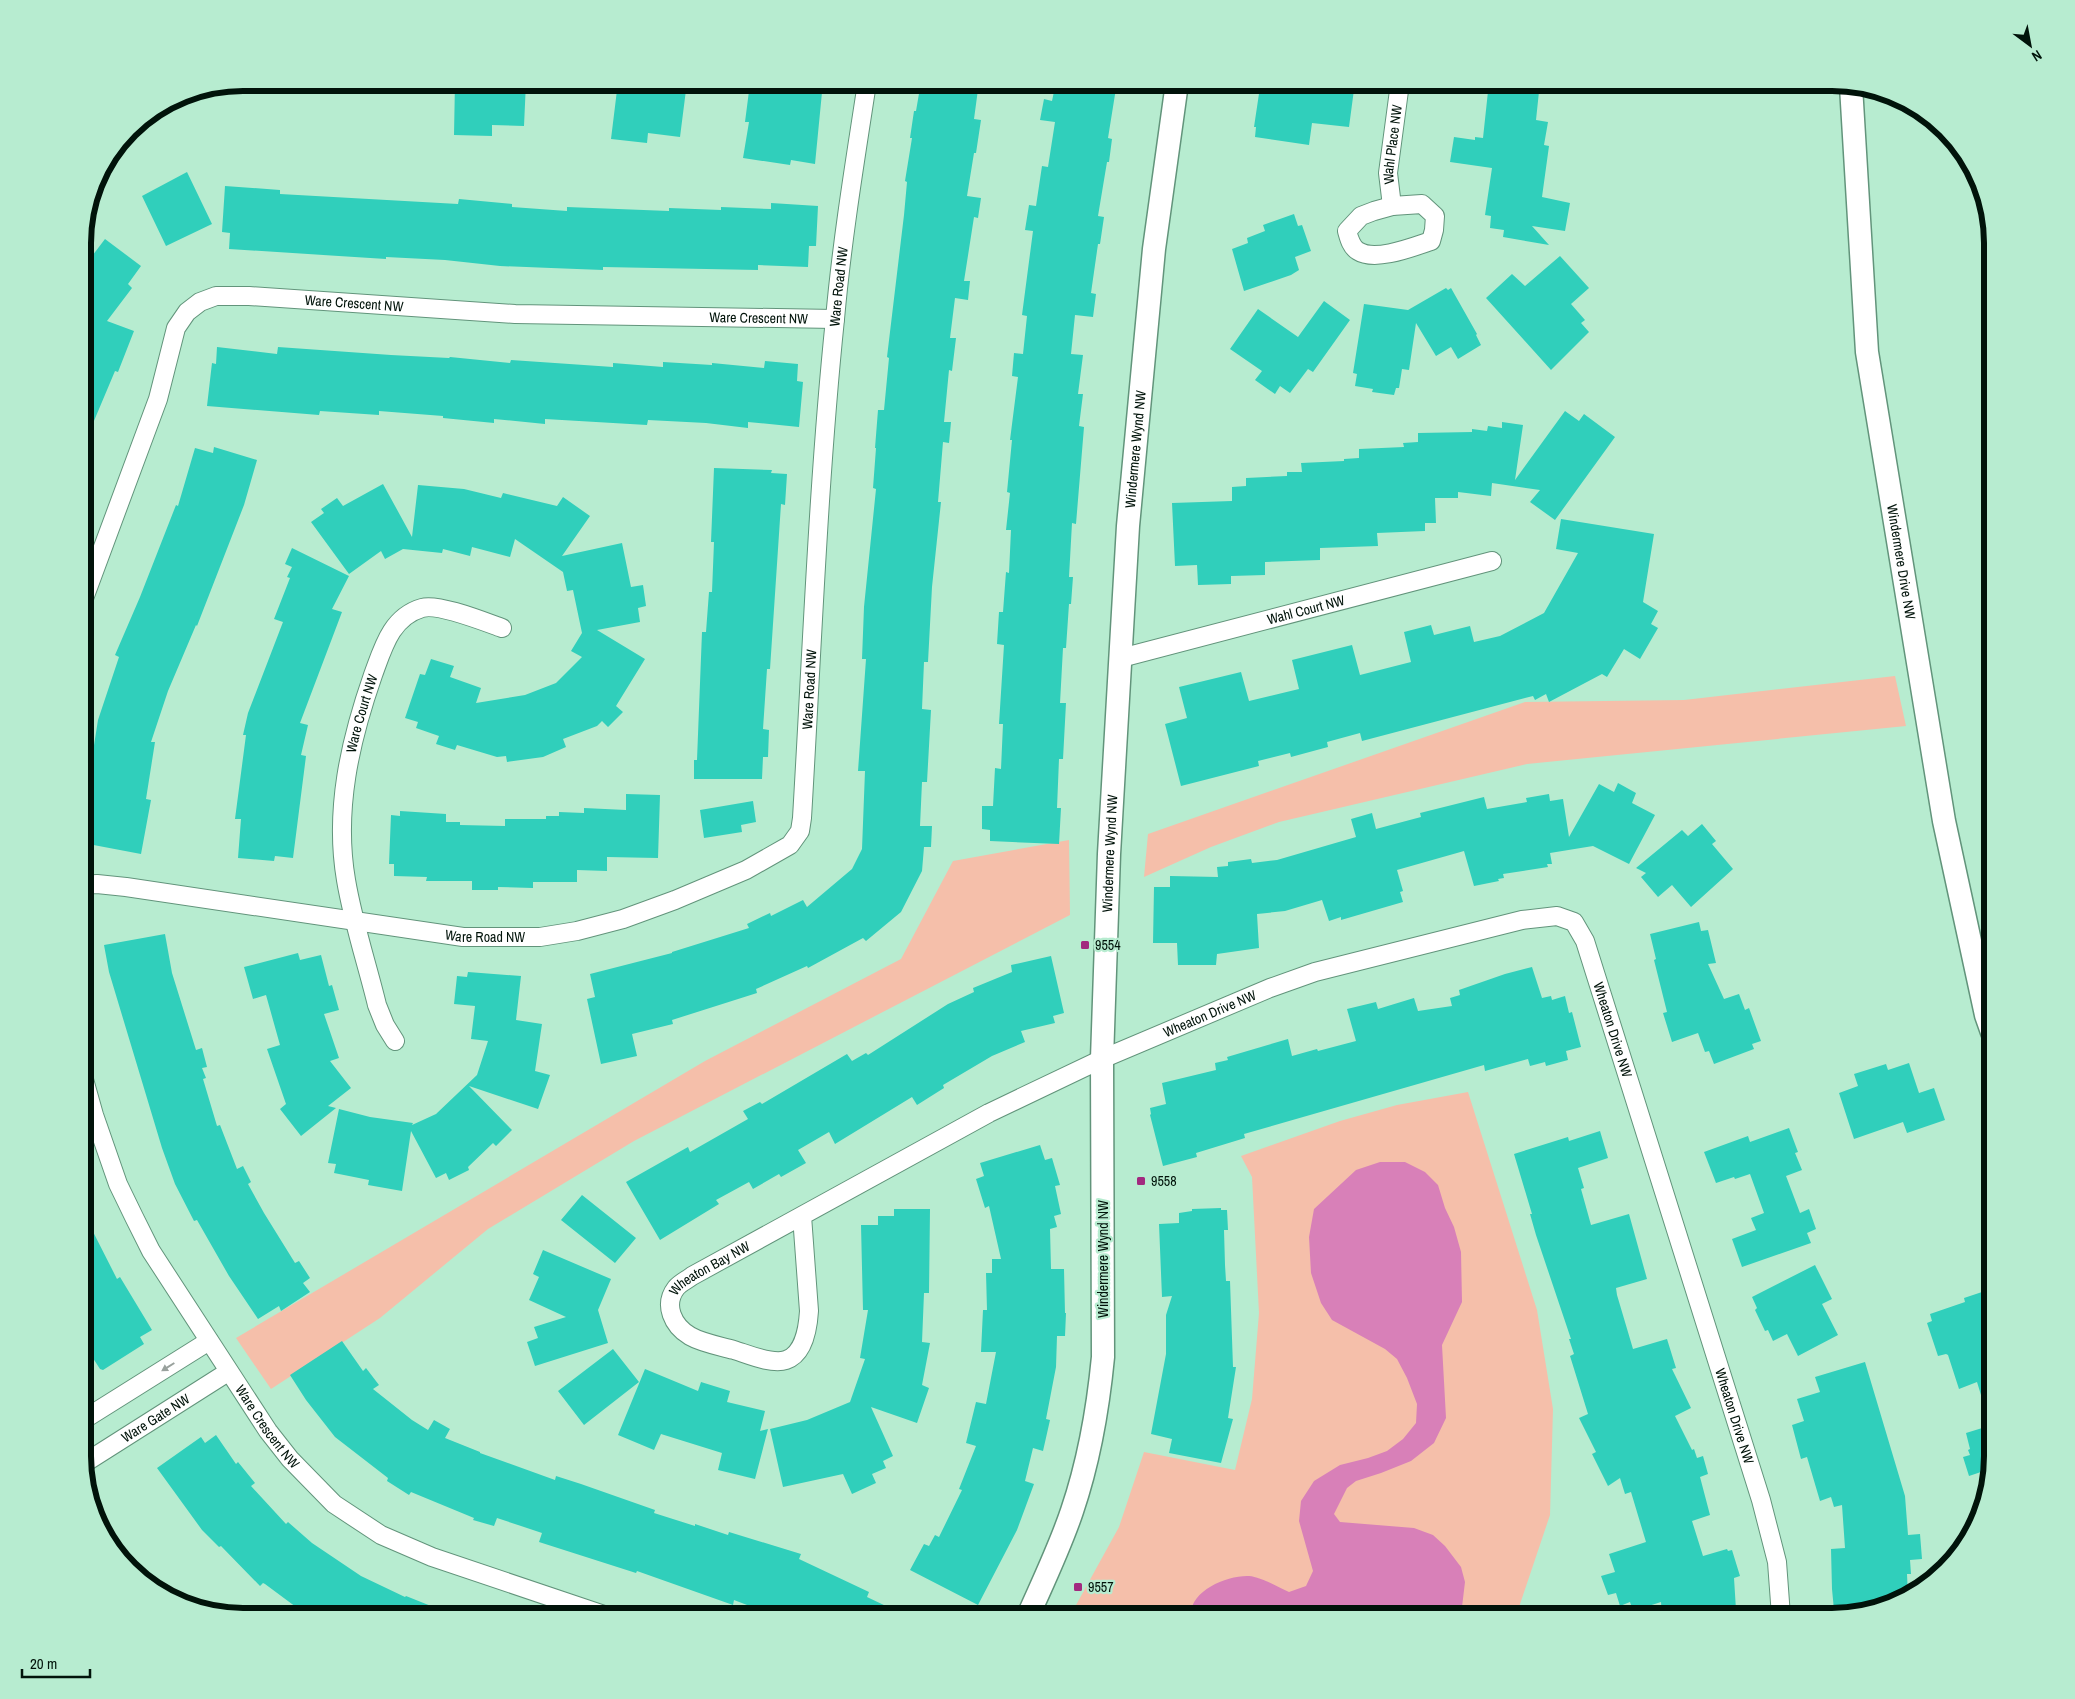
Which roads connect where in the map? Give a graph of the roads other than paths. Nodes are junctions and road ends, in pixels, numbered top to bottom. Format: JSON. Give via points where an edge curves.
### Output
{"nodes":[{"id":1,"x":1177,"y":91,"type":"edge"},
{"id":2,"x":1399,"y":91,"type":"edge"},
{"id":3,"x":865,"y":92,"type":"edge"},
{"id":4,"x":1850,"y":93,"type":"edge"},
{"id":5,"x":1392,"y":206,"type":"junction"},
{"id":6,"x":835,"y":319,"type":"junction"},
{"id":7,"x":1492,"y":561,"type":"dead end"},
{"id":8,"x":92,"y":577,"type":"edge"},
{"id":9,"x":502,"y":628,"type":"dead end"},
{"id":10,"x":1122,"y":658,"type":"junction"},
{"id":11,"x":92,"y":884,"type":"edge"},
{"id":12,"x":356,"y":921,"type":"junction"},
{"id":13,"x":1984,"y":1006,"type":"edge"},
{"id":14,"x":395,"y":1042,"type":"dead end"},
{"id":15,"x":1102,"y":1060,"type":"junction"},
{"id":16,"x":92,"y":1108,"type":"edge"},
{"id":17,"x":802,"y":1216,"type":"junction"},
{"id":18,"x":209,"y":1341,"type":"junction"},
{"id":19,"x":228,"y":1372,"type":"junction"},
{"id":20,"x":92,"y":1414,"type":"edge"},
{"id":21,"x":92,"y":1458,"type":"edge"},
{"id":22,"x":583,"y":1608,"type":"edge"},
{"id":23,"x":1031,"y":1608,"type":"edge"},
{"id":24,"x":1781,"y":1608,"type":"edge"}],
"edges":[{"from":1,"to":10,"type":"street","name":"Windermere Wynd NW","via":[[1154,249],[1140,390],[1128,526]]},
{"from":2,"to":5,"type":"street","name":"Wahl Place NW","via":[[1388,173]]},
{"from":3,"to":6,"type":"street","name":"Ware Road NW"},
{"from":4,"to":13,"type":"street","name":"Windermere Drive NW","via":[[1867,352],[1944,821]]},
{"from":5,"to":5,"type":"street","via":[[1422,204],[1435,216],[1431,241],[1372,256],[1358,252],[1347,231],[1361,216]]},
{"from":6,"to":8,"type":"street","name":"Ware Crescent NW","via":[[515,314],[216,296],[186,312],[176,328],[158,399]]},
{"from":6,"to":12,"type":"street","name":"Ware Road NW","via":[[802,818],[800,831],[790,845],[746,870],[675,900],[623,919],[568,933],[540,937],[463,937]]},
{"from":7,"to":10,"type":"street","name":"Wahl Court NW"},
{"from":9,"to":12,"type":"street","name":"Ware Court NW","via":[[452,611],[424,607],[407,614],[386,640],[361,710],[343,792],[344,864]]},
{"from":10,"to":15,"type":"street","name":"Windermere Wynd NW","via":[[1109,854]]},
{"from":11,"to":12,"type":"street","name":"Ware Road NW"},
{"from":12,"to":14,"type":"street","via":[[378,1005]]},
{"from":15,"to":17,"type":"street","name":"Wheaton Bay NW","via":[[990,1113]]},
{"from":15,"to":23,"type":"street","name":"Windermere Wynd NW","via":[[1104,1314],[1099,1398],[1090,1450],[1072,1511]]},
{"from":15,"to":24,"type":"street","name":"Wheaton Drive NW","via":[[1315,972],[1522,920],[1557,916],[1574,922],[1585,941],[1761,1500],[1777,1562]]},
{"from":16,"to":18,"type":"street","name":"Ware Crescent NW","via":[[118,1184],[151,1251]]},
{"from":17,"to":17,"type":"street","name":"Wheaton Bay NW","via":[[676,1288],[670,1301],[671,1315],[677,1327],[690,1336],[767,1360],[785,1360],[796,1353],[804,1339],[809,1311]]},
{"from":18,"to":19,"type":"street","name":"Ware Crescent NW"},
{"from":18,"to":20,"type":"street","one_way":true},
{"from":19,"to":21,"type":"street","name":"Ware Gate NW"},
{"from":19,"to":22,"type":"street","name":"Ware Crescent NW","via":[[290,1459],[334,1504],[381,1534],[432,1557]]}]}
